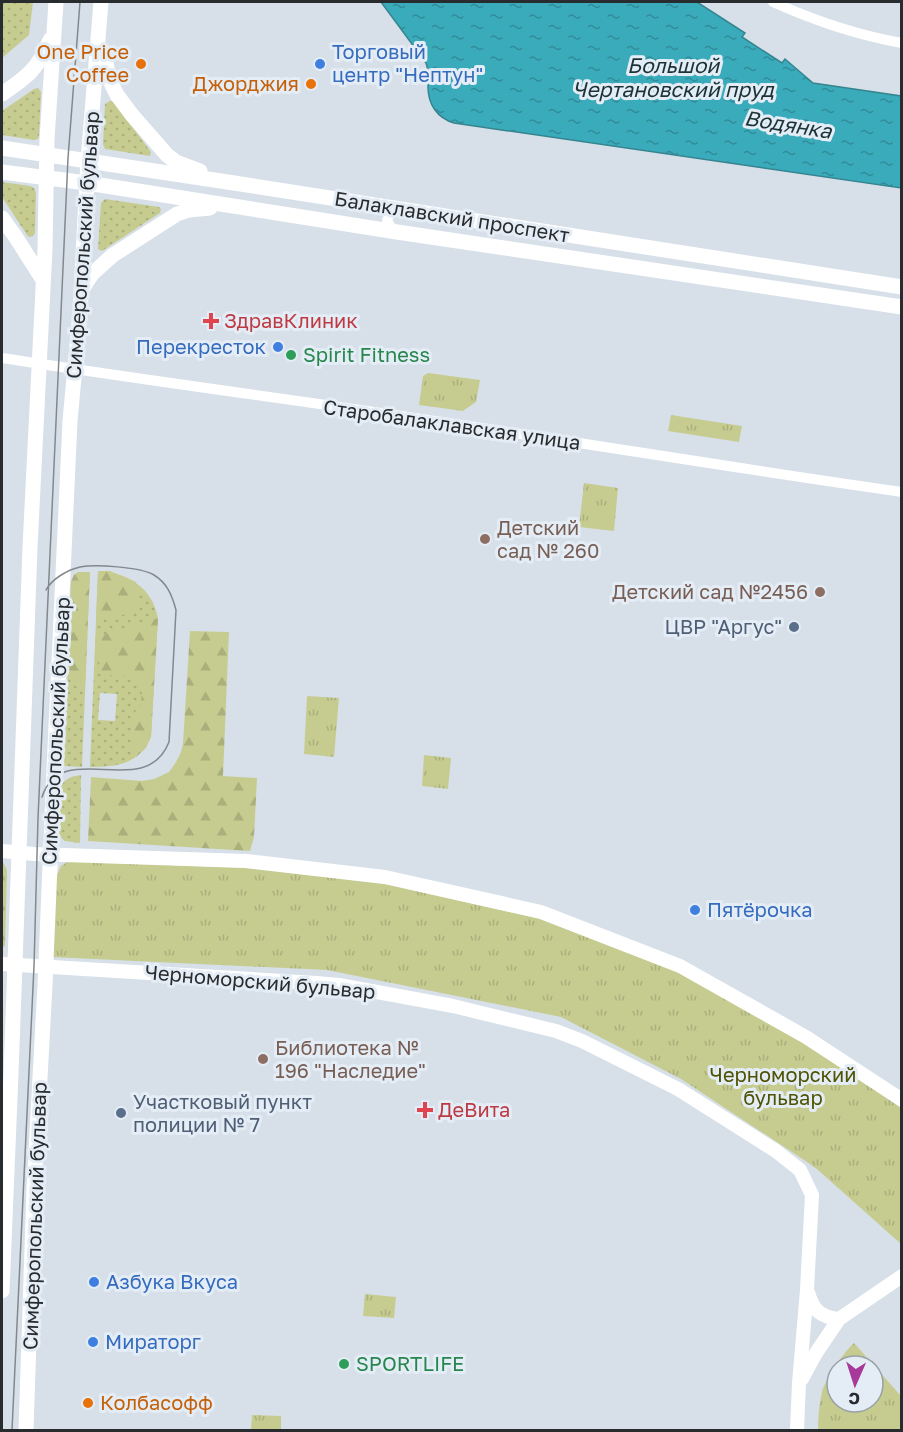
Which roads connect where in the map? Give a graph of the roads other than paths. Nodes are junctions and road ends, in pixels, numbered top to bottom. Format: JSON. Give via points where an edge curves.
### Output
{"nodes":[{"id":1,"x":56,"y":2,"type":"edge"},
{"id":2,"x":101,"y":2,"type":"edge"},
{"id":3,"x":773,"y":2,"type":"edge"},
{"id":4,"x":54,"y":28,"type":"junction"},
{"id":5,"x":100,"y":31,"type":"junction"},
{"id":6,"x":902,"y":43,"type":"edge"},
{"id":7,"x":2,"y":94,"type":"edge"},
{"id":8,"x":2,"y":148,"type":"edge"},
{"id":9,"x":47,"y":155,"type":"junction"},
{"id":10,"x":88,"y":162,"type":"junction"},
{"id":11,"x":62,"y":170,"type":"junction"},
{"id":12,"x":2,"y":172,"type":"edge"},
{"id":13,"x":46,"y":179,"type":"junction"},
{"id":14,"x":87,"y":183,"type":"junction"},
{"id":15,"x":234,"y":183,"type":"junction"},
{"id":16,"x":250,"y":209,"type":"junction"},
{"id":17,"x":397,"y":209,"type":"junction"},
{"id":18,"x":2,"y":218,"type":"edge"},
{"id":19,"x":397,"y":232,"type":"junction"},
{"id":20,"x":43,"y":280,"type":"junction"},
{"id":21,"x":902,"y":287,"type":"edge"},
{"id":22,"x":81,"y":292,"type":"junction"},
{"id":23,"x":902,"y":307,"type":"edge"},
{"id":24,"x":2,"y":358,"type":"edge"},
{"id":25,"x":39,"y":363,"type":"junction"},
{"id":26,"x":75,"y":369,"type":"junction"},
{"id":27,"x":902,"y":492,"type":"edge"},
{"id":28,"x":2,"y":851,"type":"edge"},
{"id":29,"x":18,"y":853,"type":"junction"},
{"id":30,"x":50,"y":854,"type":"junction"},
{"id":31,"x":8,"y":964,"type":"edge"},
{"id":32,"x":46,"y":966,"type":"junction"},
{"id":33,"x":902,"y":1100,"type":"edge"},
{"id":34,"x":902,"y":1276,"type":"edge"},
{"id":35,"x":807,"y":1290,"type":"junction"},
{"id":36,"x":2,"y":1291,"type":"edge"},
{"id":37,"x":839,"y":1319,"type":"junction"},
{"id":38,"x":799,"y":1383,"type":"junction"},
{"id":39,"x":26,"y":1431,"type":"edge"},
{"id":40,"x":797,"y":1431,"type":"edge"}],
"edges":[{"from":1,"to":4,"type":"main road","name":"Симферопольский бульвар"},
{"from":2,"to":5,"type":"main road"},
{"from":3,"to":6,"type":"street","via":[[846,31]]},
{"from":4,"to":7,"type":"main road","via":[[34,69]]},
{"from":4,"to":9,"type":"main road","name":"Симферопольский бульвар"},
{"from":5,"to":10,"type":"main road","name":"Симферопольский бульвар"},
{"from":5,"to":15,"type":"main road","via":[[110,81],[117,94],[167,155]]},
{"from":8,"to":9,"type":"main road","name":"Балаклавский проспект"},
{"from":9,"to":10,"type":"main road","name":"Балаклавский проспект"},
{"from":9,"to":11,"type":"main road"},
{"from":9,"to":13,"type":"main road","name":"Симферопольский бульвар"},
{"from":10,"to":11,"type":"main road"},
{"from":10,"to":14,"type":"main road","name":"Симферопольский бульвар"},
{"from":10,"to":15,"type":"main road","name":"Балаклавский проспект"},
{"from":11,"to":13,"type":"main road"},
{"from":11,"to":14,"type":"main road"},
{"from":12,"to":13,"type":"main road","name":"Балаклавский проспект"},
{"from":13,"to":14,"type":"main road","name":"Балаклавский проспект"},
{"from":13,"to":20,"type":"main road","name":"Симферопольский бульвар"},
{"from":14,"to":16,"type":"main road","name":"Балаклавский проспект"},
{"from":14,"to":22,"type":"main road","name":"Симферопольский бульвар"},
{"from":15,"to":17,"type":"main road","name":"Балаклавский проспект"},
{"from":16,"to":19,"type":"main road","name":"Балаклавский проспект"},
{"from":16,"to":22,"type":"main road","via":[[206,208],[177,214],[113,255],[92,273]]},
{"from":17,"to":19,"type":"street","via":[[387,219]]},
{"from":17,"to":21,"type":"main road","name":"Балаклавский проспект"},
{"from":18,"to":20,"type":"main road"},
{"from":19,"to":23,"type":"main road","name":"Балаклавский проспект"},
{"from":20,"to":25,"type":"main road","name":"Симферопольский бульвар"},
{"from":22,"to":26,"type":"main road","name":"Симферопольский бульвар"},
{"from":24,"to":25,"type":"street","name":"Старобалаклавская улица"},
{"from":25,"to":26,"type":"street","name":"Старобалаклавская улица"},
{"from":25,"to":29,"type":"main road","name":"Симферопольский бульвар"},
{"from":26,"to":27,"type":"street","name":"Старобалаклавская улица"},
{"from":26,"to":30,"type":"main road","name":"Симферопольский бульвар"},
{"from":28,"to":29,"type":"street"},
{"from":29,"to":30,"type":"street"},
{"from":29,"to":31,"type":"main road","name":"Симферопольский бульвар"},
{"from":30,"to":32,"type":"main road","name":"Симферопольский бульвар"},
{"from":30,"to":33,"type":"street","via":[[246,861],[385,877],[541,912],[680,966],[806,1037]]},
{"from":31,"to":32,"type":"street","name":"Черноморский бульвар"},
{"from":31,"to":36,"type":"main road","name":"Симферопольский бульвар"},
{"from":32,"to":35,"type":"street","name":"Черноморский бульвар","via":[[339,985],[453,1006],[582,1041],[678,1089],[777,1151],[800,1170],[812,1195]]},
{"from":32,"to":39,"type":"main road","name":"Симферопольский бульвар"},
{"from":34,"to":37,"type":"street"},
{"from":35,"to":37,"type":"street","via":[[811,1305],[828,1318]]},
{"from":35,"to":38,"type":"street","name":"Черноморский бульвар"},
{"from":37,"to":38,"type":"street"},
{"from":38,"to":40,"type":"street","name":"Черноморский бульвар"}]}
